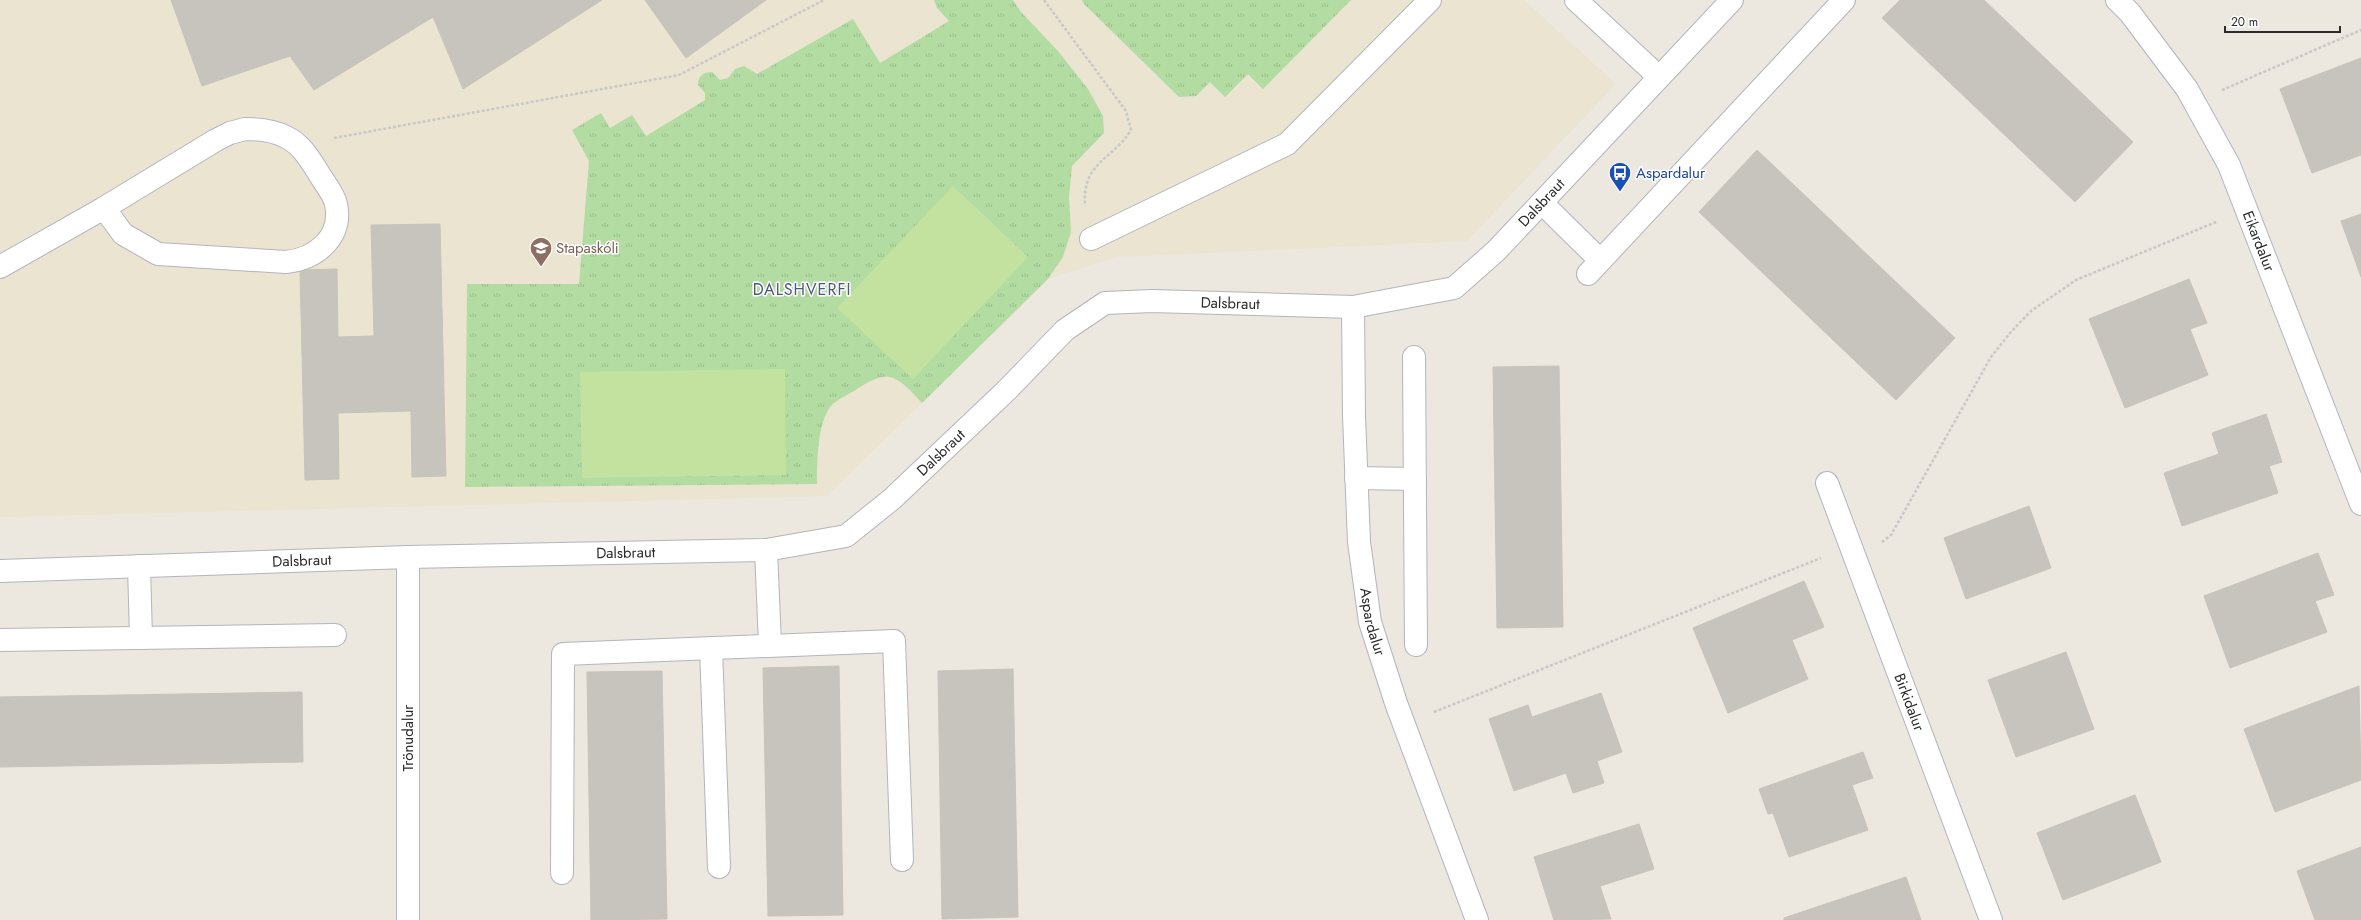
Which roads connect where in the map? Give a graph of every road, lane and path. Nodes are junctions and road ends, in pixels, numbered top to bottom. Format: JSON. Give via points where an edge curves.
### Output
{"nodes":[{"id":1,"x":824,"y":0,"type":"edge"},
{"id":2,"x":1044,"y":0,"type":"edge"},
{"id":3,"x":1430,"y":0,"type":"edge"},
{"id":4,"x":1576,"y":0,"type":"edge"},
{"id":5,"x":1732,"y":0,"type":"edge"},
{"id":6,"x":1844,"y":0,"type":"edge"},
{"id":7,"x":2117,"y":0,"type":"edge"},
{"id":8,"x":2361,"y":30,"type":"edge"},
{"id":9,"x":1659,"y":77,"type":"junction"},
{"id":10,"x":2194,"y":102,"type":"junction"},
{"id":11,"x":298,"y":145,"type":"junction"},
{"id":12,"x":1542,"y":202,"type":"junction"},
{"id":13,"x":104,"y":208,"type":"junction"},
{"id":14,"x":2246,"y":209,"type":"junction"},
{"id":15,"x":1091,"y":239,"type":"joint"},
{"id":16,"x":0,"y":267,"type":"edge"},
{"id":17,"x":1353,"y":307,"type":"junction"},
{"id":18,"x":1414,"y":357,"type":"dead end"},
{"id":19,"x":1356,"y":478,"type":"junction"},
{"id":20,"x":1415,"y":479,"type":"junction"},
{"id":21,"x":1826,"y":484,"type":"dead end"},
{"id":22,"x":2361,"y":504,"type":"edge"},
{"id":23,"x":766,"y":550,"type":"junction"},
{"id":24,"x":1853,"y":554,"type":"junction"},
{"id":25,"x":408,"y":557,"type":"junction"},
{"id":26,"x":139,"y":566,"type":"junction"},
{"id":27,"x":0,"y":571,"type":"edge"},
{"id":28,"x":335,"y":634,"type":"dead end"},
{"id":29,"x":141,"y":638,"type":"junction"},
{"id":30,"x":0,"y":640,"type":"edge"},
{"id":31,"x":770,"y":645,"type":"junction"},
{"id":32,"x":1416,"y":646,"type":"dead end"},
{"id":33,"x":711,"y":648,"type":"junction"},
{"id":34,"x":1404,"y":724,"type":"junction"},
{"id":35,"x":902,"y":860,"type":"dead end"},
{"id":36,"x":719,"y":867,"type":"dead end"},
{"id":37,"x":562,"y":873,"type":"dead end"},
{"id":38,"x":408,"y":920,"type":"edge"},
{"id":39,"x":1478,"y":920,"type":"edge"},
{"id":40,"x":1991,"y":920,"type":"edge"}],
"edges":[{"from":1,"to":11,"type":"path","via":[[679,75]]},
{"from":2,"to":15,"type":"path","via":[[1126,111],[1131,130],[1122,145],[1100,160],[1084,185],[1084,205]]},
{"from":3,"to":15,"type":"street","via":[[1287,144]]},
{"from":4,"to":9,"type":"street"},
{"from":5,"to":9,"type":"street","name":"Dalsbraut"},
{"from":6,"to":12,"type":"street","via":[[1594,267]]},
{"from":7,"to":10,"type":"street","name":"Eikardalur","via":[[2130,13],[2188,89]]},
{"from":8,"to":10,"type":"path"},
{"from":9,"to":12,"type":"street","name":"Dalsbraut"},
{"from":10,"to":14,"type":"street","name":"Eikardalur","via":[[2229,165]]},
{"from":11,"to":13,"type":"street","via":[[275,132],[260,129],[230,133]]},
{"from":11,"to":13,"type":"street","via":[[307,154],[336,202],[337,219],[332,235],[312,256],[286,262],[158,254],[123,234]]},
{"from":12,"to":17,"type":"street","name":"Dalsbraut","via":[[1496,251],[1454,288]]},
{"from":13,"to":16,"type":"street"},
{"from":14,"to":22,"type":"street","name":"Eikardalur"},
{"from":14,"to":24,"type":"path","via":[[2076,280],[2031,311],[1991,357],[1891,535]]},
{"from":17,"to":19,"type":"street","name":"Aspardalur"},
{"from":17,"to":23,"type":"street","name":"Dalsbraut","via":[[1152,301],[1105,303],[1065,330],[1007,390],[892,499],[846,536]]},
{"from":18,"to":20,"type":"street"},
{"from":19,"to":20,"type":"street"},
{"from":19,"to":34,"type":"street","name":"Aspardalur","via":[[1359,542],[1370,622]]},
{"from":20,"to":32,"type":"street"},
{"from":21,"to":24,"type":"street","name":"Birkidalur"},
{"from":23,"to":25,"type":"street","name":"Dalsbraut"},
{"from":23,"to":31,"type":"street"},
{"from":24,"to":34,"type":"path"},
{"from":24,"to":40,"type":"street","name":"Birkidalur"},
{"from":25,"to":26,"type":"street","name":"Dalsbraut"},
{"from":25,"to":38,"type":"street","name":"Trönudalur"},
{"from":26,"to":27,"type":"street","name":"Dalsbraut"},
{"from":26,"to":29,"type":"street"},
{"from":28,"to":29,"type":"street"},
{"from":29,"to":30,"type":"street"},
{"from":31,"to":33,"type":"street"},
{"from":31,"to":35,"type":"street","via":[[894,640]]},
{"from":33,"to":36,"type":"street"},
{"from":33,"to":37,"type":"street","via":[[563,654]]},
{"from":34,"to":39,"type":"street","name":"Aspardalur"}]}
